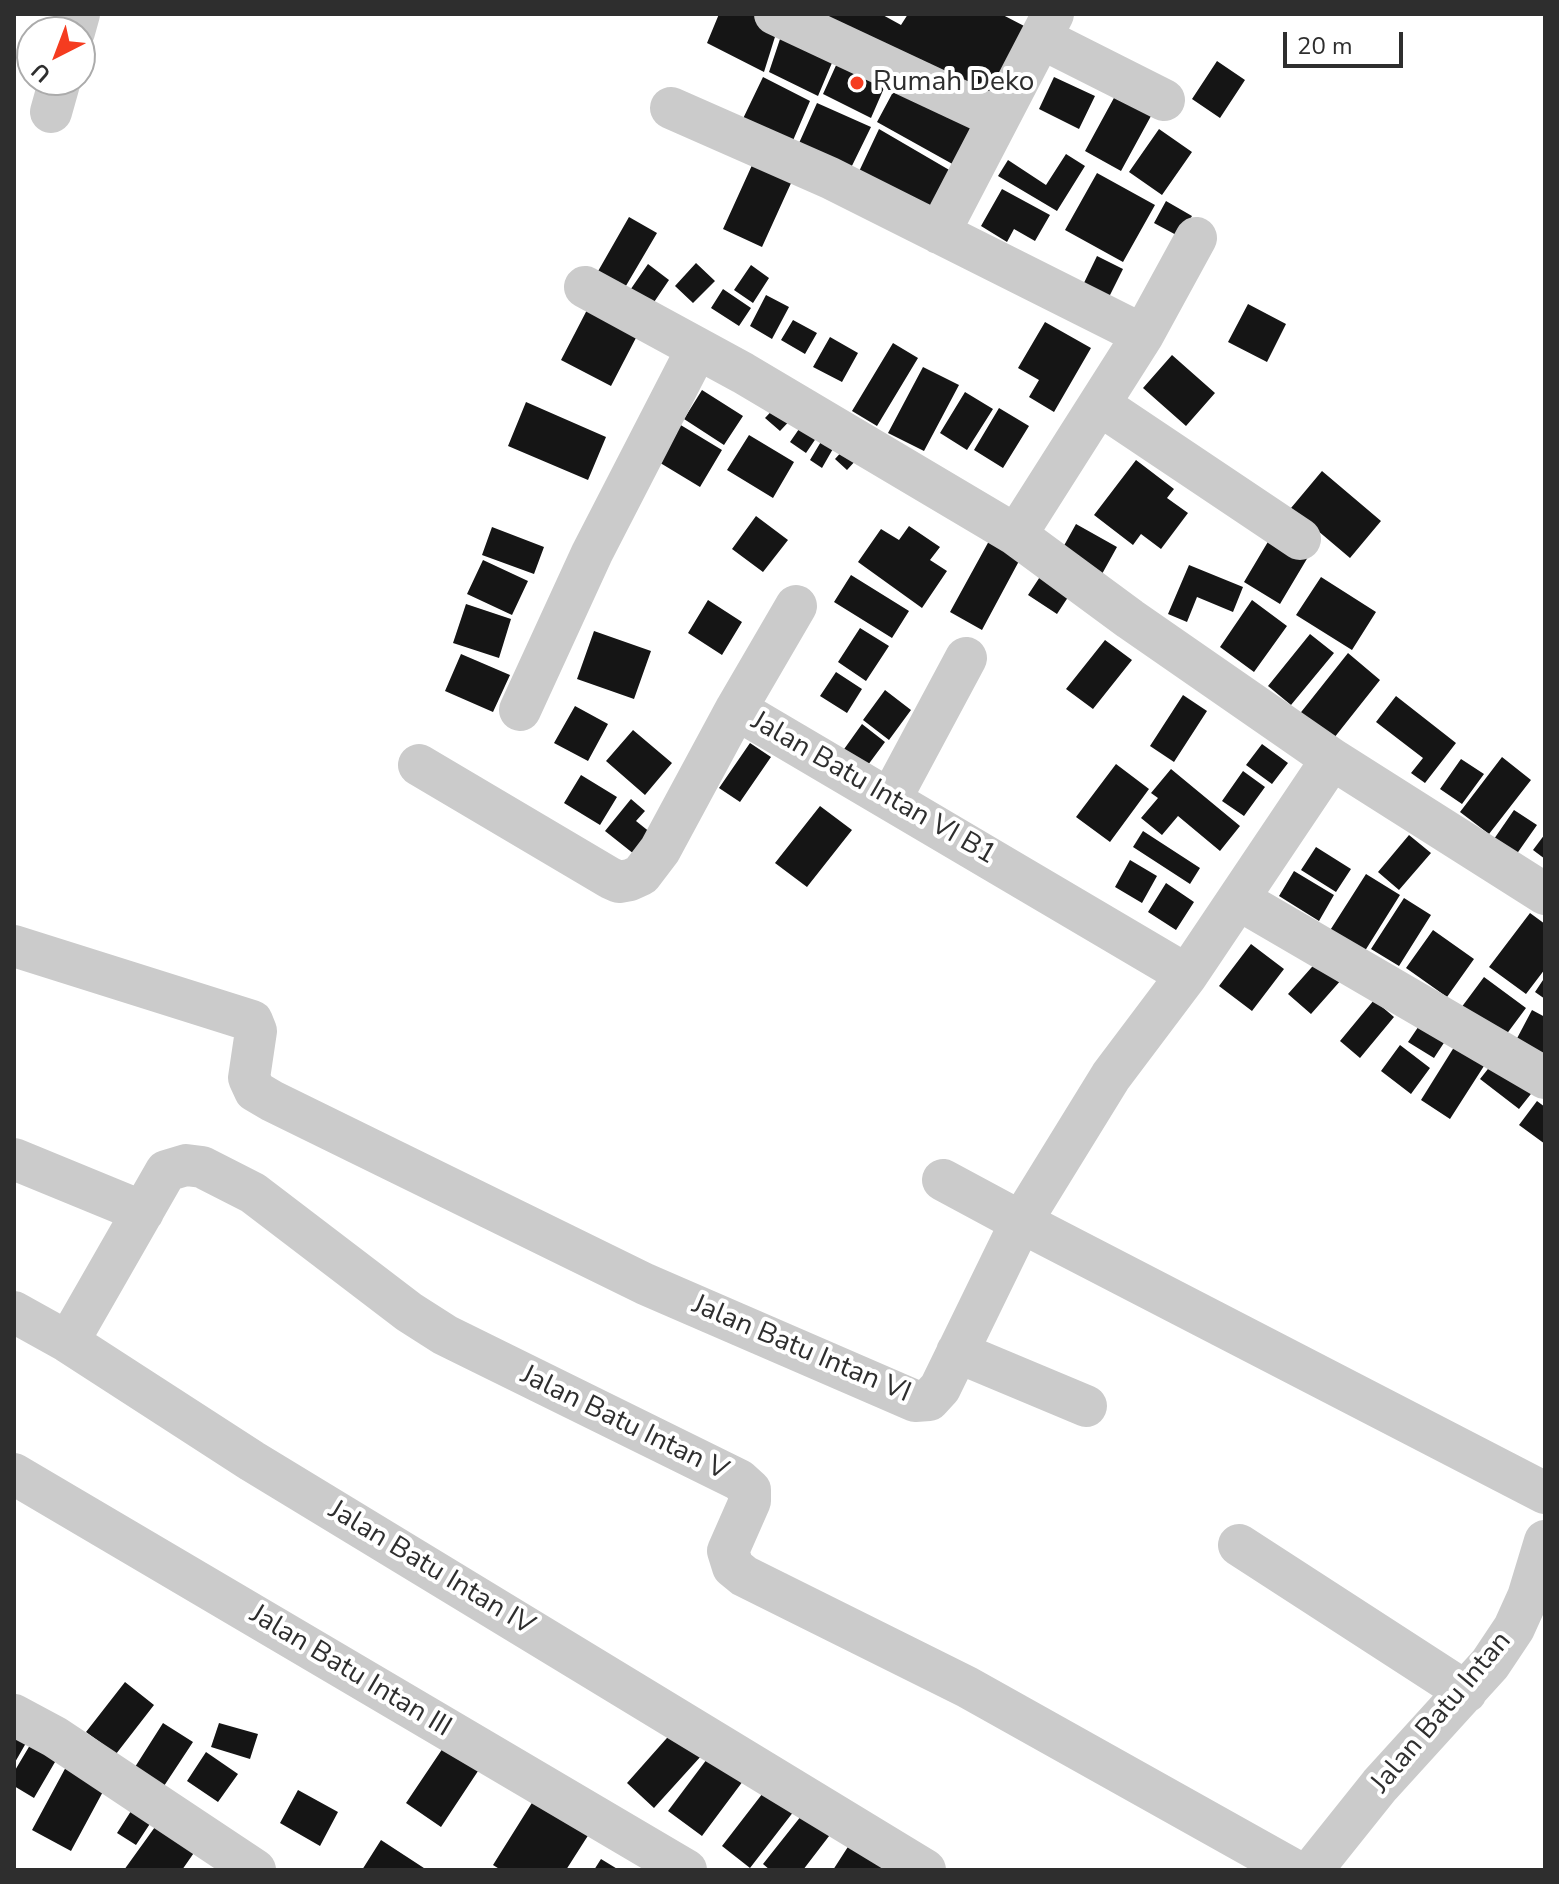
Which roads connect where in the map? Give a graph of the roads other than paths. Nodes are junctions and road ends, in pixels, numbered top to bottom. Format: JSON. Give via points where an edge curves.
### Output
{"nodes":[{"id":1,"x":775,"y":14,"type":"edge"},
{"id":2,"x":1047,"y":26,"type":"edge"},
{"id":3,"x":1164,"y":100,"type":"dead end"},
{"id":4,"x":671,"y":108,"type":"dead end"},
{"id":5,"x":997,"y":118,"type":"junction"},
{"id":6,"x":939,"y":233,"type":"junction"},
{"id":7,"x":1196,"y":238,"type":"dead end"},
{"id":8,"x":585,"y":287,"type":"dead end"},
{"id":9,"x":1143,"y":335,"type":"junction"},
{"id":10,"x":697,"y":349,"type":"junction"},
{"id":11,"x":1100,"y":405,"type":"junction"},
{"id":12,"x":1016,"y":535,"type":"junction"},
{"id":13,"x":1300,"y":539,"type":"dead end"},
{"id":14,"x":796,"y":606,"type":"dead end"},
{"id":15,"x":966,"y":658,"type":"dead end"},
{"id":16,"x":736,"y":709,"type":"junction"},
{"id":17,"x":520,"y":710,"type":"dead end"},
{"id":18,"x":1332,"y":759,"type":"junction"},
{"id":19,"x":419,"y":765,"type":"dead end"},
{"id":20,"x":891,"y":798,"type":"junction"},
{"id":21,"x":1545,"y":894,"type":"edge"},
{"id":22,"x":1238,"y":899,"type":"junction"},
{"id":23,"x":14,"y":946,"type":"edge"},
{"id":24,"x":1187,"y":975,"type":"junction"},
{"id":25,"x":1545,"y":1078,"type":"edge"},
{"id":26,"x":14,"y":1159,"type":"edge"},
{"id":27,"x":943,"y":1180,"type":"dead end"},
{"id":28,"x":143,"y":1212,"type":"junction"},
{"id":29,"x":1021,"y":1222,"type":"junction"},
{"id":30,"x":14,"y":1312,"type":"edge"},
{"id":31,"x":68,"y":1342,"type":"junction"},
{"id":32,"x":957,"y":1352,"type":"junction"},
{"id":33,"x":1086,"y":1406,"type":"dead end"},
{"id":34,"x":14,"y":1474,"type":"edge"},
{"id":35,"x":1545,"y":1493,"type":"edge"},
{"id":36,"x":1239,"y":1545,"type":"dead end"},
{"id":37,"x":1544,"y":1549,"type":"edge"},
{"id":38,"x":1466,"y":1692,"type":"junction"},
{"id":39,"x":14,"y":1715,"type":"edge"},
{"id":40,"x":255,"y":1870,"type":"edge"},
{"id":41,"x":686,"y":1870,"type":"edge"},
{"id":42,"x":925,"y":1870,"type":"edge"},
{"id":43,"x":1294,"y":1870,"type":"edge"},
{"id":44,"x":1312,"y":1870,"type":"edge"}],
"edges":[{"from":1,"to":5,"type":"street"},
{"from":2,"to":3,"type":"street"},
{"from":2,"to":5,"type":"street"},
{"from":4,"to":6,"type":"street"},
{"from":5,"to":6,"type":"street"},
{"from":6,"to":9,"type":"street"},
{"from":7,"to":9,"type":"street"},
{"from":8,"to":10,"type":"street"},
{"from":9,"to":11,"type":"street"},
{"from":10,"to":12,"type":"street"},
{"from":10,"to":17,"type":"street","via":[[592,553]]},
{"from":11,"to":12,"type":"street"},
{"from":11,"to":13,"type":"street"},
{"from":12,"to":18,"type":"street"},
{"from":14,"to":16,"type":"street"},
{"from":15,"to":20,"type":"street"},
{"from":16,"to":19,"type":"street","name":"Jalan Batu Intan VI B1","via":[[660,850],[641,875],[619,882]]},
{"from":16,"to":20,"type":"street","name":"Jalan Batu Intan VI B1"},
{"from":18,"to":21,"type":"street"},
{"from":18,"to":22,"type":"street","name":"Jalan Batu Intan VI"},
{"from":20,"to":24,"type":"street","name":"Jalan Batu Intan VI B1"},
{"from":22,"to":24,"type":"street","name":"Jalan Batu Intan VI"},
{"from":22,"to":25,"type":"street"},
{"from":23,"to":32,"type":"street","name":"Jalan Batu Intan VI","via":[[252,1021],[256,1031],[249,1078],[255,1091],[272,1101],[645,1284],[901,1395],[929,1400]]},
{"from":24,"to":29,"type":"street","name":"Jalan Batu Intan VI","via":[[1111,1076]]},
{"from":26,"to":28,"type":"street"},
{"from":27,"to":29,"type":"street"},
{"from":28,"to":31,"type":"street"},
{"from":28,"to":43,"type":"street","name":"Jalan Batu Intan V","via":[[166,1171],[186,1165],[202,1167],[253,1193],[445,1335],[739,1480],[750,1490],[750,1501],[728,1551],[733,1567],[744,1576],[967,1687]]},
{"from":29,"to":32,"type":"street","name":"Jalan Batu Intan VI"},
{"from":29,"to":35,"type":"street"},
{"from":30,"to":31,"type":"street","name":"Jalan Batu Intan IV"},
{"from":31,"to":42,"type":"street","name":"Jalan Batu Intan IV","via":[[252,1461]]},
{"from":32,"to":33,"type":"street"},
{"from":34,"to":41,"type":"street","name":"Jalan Batu Intan III"},
{"from":36,"to":38,"type":"street"},
{"from":37,"to":38,"type":"street","name":"Jalan Batu Intan","via":[[1514,1628]]},
{"from":38,"to":44,"type":"street","name":"Jalan Batu Intan","via":[[1380,1785]]},
{"from":39,"to":40,"type":"street"}]}
